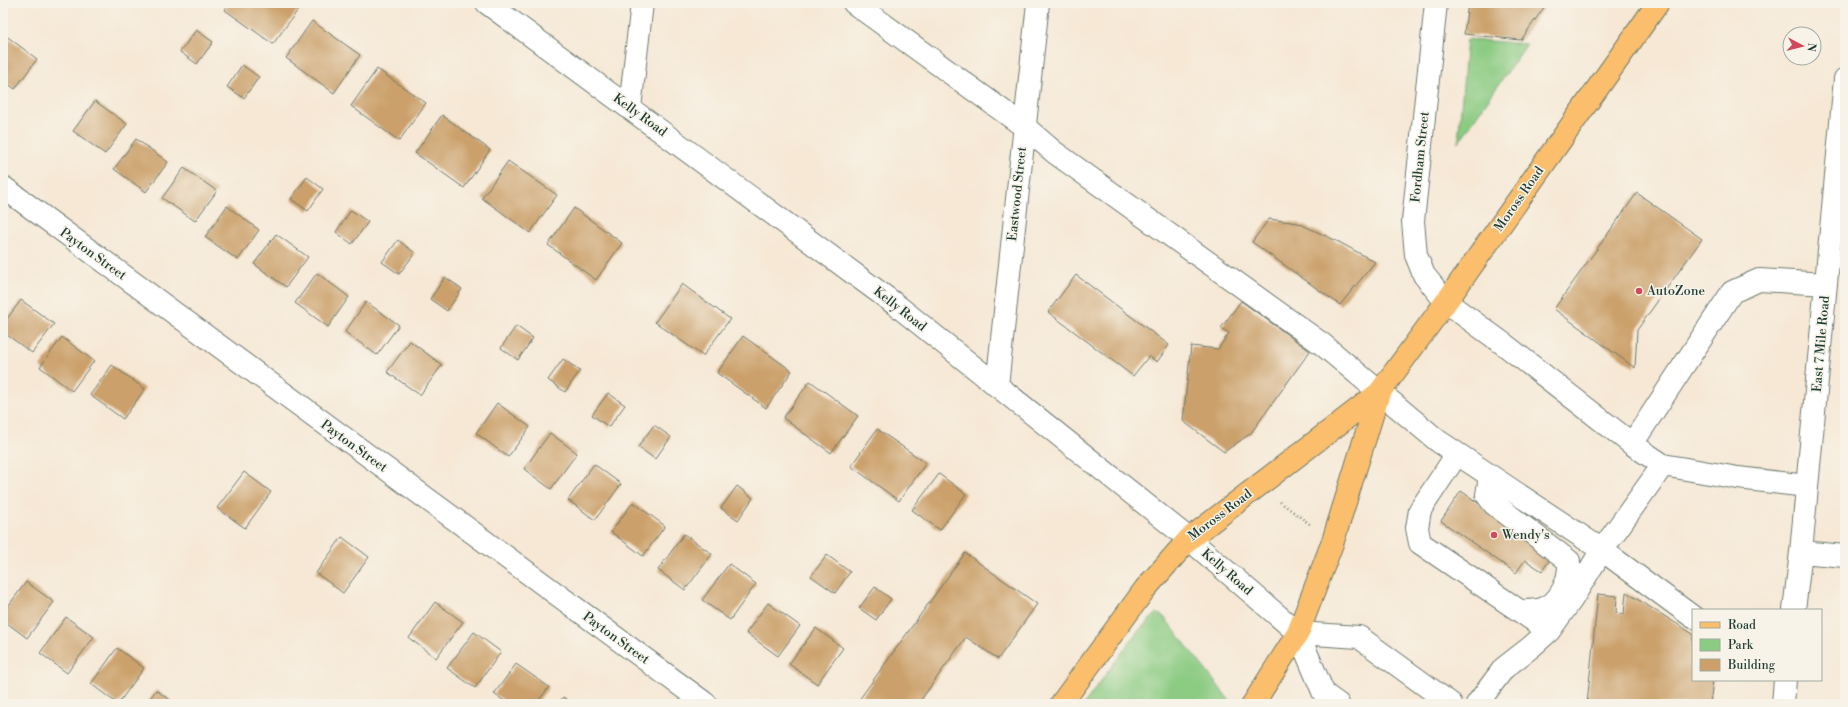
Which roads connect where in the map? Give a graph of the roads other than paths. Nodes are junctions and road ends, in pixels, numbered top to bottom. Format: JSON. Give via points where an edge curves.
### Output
{"nodes":[{"id":1,"x":487,"y":3,"type":"edge"},
{"id":2,"x":642,"y":3,"type":"edge"},
{"id":3,"x":854,"y":3,"type":"edge"},
{"id":4,"x":1038,"y":3,"type":"edge"},
{"id":5,"x":1436,"y":3,"type":"edge"},
{"id":6,"x":1658,"y":3,"type":"edge"},
{"id":7,"x":1845,"y":79,"type":"edge"},
{"id":8,"x":630,"y":108,"type":"junction"},
{"id":9,"x":1025,"y":127,"type":"junction"},
{"id":10,"x":3,"y":187,"type":"edge"},
{"id":11,"x":1826,"y":284,"type":"junction"},
{"id":12,"x":1446,"y":302,"type":"junction"},
{"id":13,"x":997,"y":386,"type":"junction"},
{"id":14,"x":1379,"y":393,"type":"junction"},
{"id":15,"x":1632,"y":444,"type":"junction"},
{"id":16,"x":1457,"y":454,"type":"junction"},
{"id":17,"x":1663,"y":465,"type":"junction"},
{"id":18,"x":1490,"y":476,"type":"junction"},
{"id":19,"x":1807,"y":486,"type":"junction"},
{"id":20,"x":1189,"y":539,"type":"junction"},
{"id":21,"x":1602,"y":550,"type":"junction"},
{"id":22,"x":1801,"y":552,"type":"junction"},
{"id":23,"x":1845,"y":556,"type":"edge"},
{"id":24,"x":1794,"y":609,"type":"edge"},
{"id":25,"x":1520,"y":611,"type":"junction"},
{"id":26,"x":1692,"y":616,"type":"edge"},
{"id":27,"x":1549,"y":631,"type":"junction"},
{"id":28,"x":1298,"y":633,"type":"junction"},
{"id":29,"x":1786,"y":681,"type":"edge"},
{"id":30,"x":706,"y":704,"type":"edge"},
{"id":31,"x":1061,"y":704,"type":"edge"},
{"id":32,"x":1254,"y":704,"type":"edge"},
{"id":33,"x":1338,"y":704,"type":"edge"},
{"id":34,"x":1451,"y":704,"type":"edge"},
{"id":35,"x":1477,"y":704,"type":"edge"},
{"id":36,"x":1782,"y":704,"type":"edge"}],
"edges":[{"from":1,"to":8,"type":"street","name":"Kelly Road"},
{"from":2,"to":8,"type":"street"},
{"from":3,"to":9,"type":"street"},
{"from":4,"to":9,"type":"street","name":"Eastwood Street"},
{"from":5,"to":12,"type":"street","name":"Fordham Street","via":[[1413,238],[1424,275]]},
{"from":6,"to":12,"type":"main road","name":"Moross Road"},
{"from":7,"to":11,"type":"street","name":"East 7 Mile Road"},
{"from":8,"to":13,"type":"street","name":"Kelly Road","via":[[895,304]]},
{"from":9,"to":13,"type":"street","name":"Eastwood Street"},
{"from":9,"to":14,"type":"street","via":[[1054,152],[1322,344]]},
{"from":10,"to":30,"type":"street","name":"Payton Street"},
{"from":11,"to":15,"type":"street","via":[[1758,280],[1732,292]]},
{"from":11,"to":19,"type":"street","name":"East 7 Mile Road"},
{"from":12,"to":14,"type":"main road","name":"Moross Road"},
{"from":12,"to":15,"type":"street","name":"Fordham Street"},
{"from":13,"to":20,"type":"street","name":"Kelly Road"},
{"from":14,"to":16,"type":"street"},
{"from":14,"to":20,"type":"main road","name":"Moross Road"},
{"from":14,"to":28,"type":"main road","name":"Moross Road","via":[[1332,541]]},
{"from":15,"to":17,"type":"street","name":"Fordham Street"},
{"from":16,"to":18,"type":"street"},
{"from":16,"to":25,"type":"street","via":[[1420,510],[1417,528],[1420,543]]},
{"from":17,"to":19,"type":"street","via":[[1738,478]]},
{"from":17,"to":21,"type":"street"},
{"from":18,"to":21,"type":"street"},
{"from":18,"to":25,"type":"street","via":[[1487,495],[1494,504],[1568,561],[1570,572],[1561,593],[1553,603],[1541,610]]},
{"from":19,"to":22,"type":"street","name":"East 7 Mile Road"},
{"from":20,"to":28,"type":"street","name":"Kelly Road"},
{"from":20,"to":31,"type":"main road","name":"Moross Road","via":[[1145,588]]},
{"from":21,"to":26,"type":"street"},
{"from":21,"to":27,"type":"street"},
{"from":22,"to":23,"type":"street"},
{"from":22,"to":24,"type":"street","name":"East 7 Mile Road"},
{"from":25,"to":27,"type":"street"},
{"from":27,"to":35,"type":"street","via":[[1504,668]]},
{"from":28,"to":32,"type":"main road","name":"Moross Road"},
{"from":28,"to":33,"type":"street","name":"Kelly Road","via":[[1324,694]]},
{"from":28,"to":34,"type":"street","via":[[1359,636]]},
{"from":29,"to":36,"type":"street"}]}
